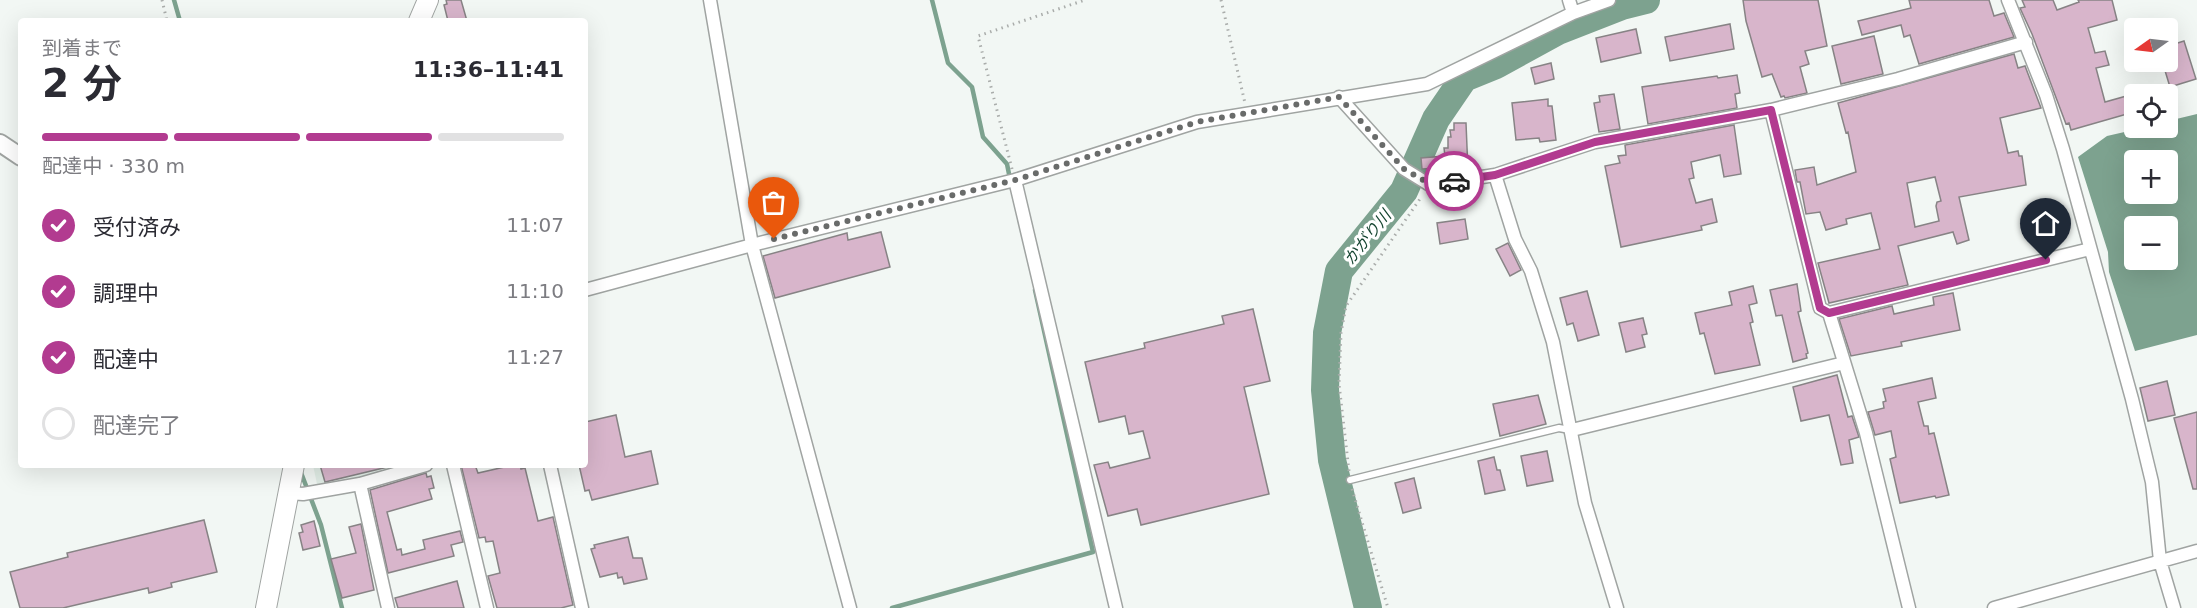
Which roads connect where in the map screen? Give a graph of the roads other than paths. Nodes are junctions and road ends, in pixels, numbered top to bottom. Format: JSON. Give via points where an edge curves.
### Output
{"nodes":[{"id":1,"x":428,"y":0,"type":"edge"},
{"id":2,"x":710,"y":0,"type":"edge"},
{"id":3,"x":1569,"y":0,"type":"edge"},
{"id":4,"x":1609,"y":0,"type":"edge"},
{"id":5,"x":2008,"y":0,"type":"edge"},
{"id":6,"x":1573,"y":14,"type":"junction"},
{"id":7,"x":420,"y":18,"type":"edge"},
{"id":8,"x":2026,"y":42,"type":"junction"},
{"id":9,"x":1339,"y":97,"type":"junction"},
{"id":10,"x":1771,"y":110,"type":"junction"},
{"id":11,"x":0,"y":143,"type":"edge"},
{"id":12,"x":18,"y":155,"type":"edge"},
{"id":13,"x":1495,"y":175,"type":"junction"},
{"id":14,"x":1015,"y":180,"type":"junction"},
{"id":15,"x":752,"y":245,"type":"junction"},
{"id":16,"x":2090,"y":249,"type":"junction"},
{"id":17,"x":588,"y":289,"type":"edge"},
{"id":18,"x":1829,"y":313,"type":"junction"},
{"id":19,"x":1844,"y":363,"type":"junction"},
{"id":20,"x":1572,"y":430,"type":"junction"},
{"id":21,"x":294,"y":468,"type":"edge"},
{"id":22,"x":416,"y":468,"type":"edge"},
{"id":23,"x":454,"y":468,"type":"edge"},
{"id":24,"x":551,"y":468,"type":"edge"},
{"id":25,"x":1350,"y":480,"type":"road end"},
{"id":26,"x":360,"y":484,"type":"junction"},
{"id":27,"x":296,"y":493,"type":"junction"},
{"id":28,"x":2197,"y":551,"type":"edge"},
{"id":29,"x":2160,"y":561,"type":"junction"},
{"id":30,"x":266,"y":608,"type":"edge"},
{"id":31,"x":388,"y":608,"type":"edge"},
{"id":32,"x":487,"y":608,"type":"edge"},
{"id":33,"x":582,"y":608,"type":"edge"},
{"id":34,"x":850,"y":608,"type":"edge"},
{"id":35,"x":1116,"y":608,"type":"edge"},
{"id":36,"x":1617,"y":608,"type":"edge"},
{"id":37,"x":1909,"y":608,"type":"edge"},
{"id":38,"x":1994,"y":608,"type":"edge"},
{"id":39,"x":2174,"y":608,"type":"edge"}],
"edges":[{"from":1,"to":7,"type":"main road"},
{"from":2,"to":15,"type":"street"},
{"from":3,"to":6,"type":"street"},
{"from":4,"to":6,"type":"street"},
{"from":5,"to":8,"type":"street"},
{"from":6,"to":9,"type":"street","via":[[1427,84]]},
{"from":8,"to":10,"type":"street"},
{"from":8,"to":16,"type":"street","via":[[2063,149]]},
{"from":9,"to":13,"type":"street","via":[[1404,169],[1427,183]]},
{"from":9,"to":14,"type":"street","via":[[1197,122]]},
{"from":10,"to":13,"type":"street","via":[[1595,142]]},
{"from":10,"to":18,"type":"street","via":[[1820,308]]},
{"from":11,"to":12,"type":"street"},
{"from":13,"to":20,"type":"street","via":[[1553,342]]},
{"from":14,"to":15,"type":"street"},
{"from":14,"to":35,"type":"street"},
{"from":15,"to":17,"type":"street"},
{"from":15,"to":34,"type":"street"},
{"from":16,"to":18,"type":"street"},
{"from":16,"to":29,"type":"street","via":[[2152,482]]},
{"from":18,"to":19,"type":"street"},
{"from":19,"to":20,"type":"street"},
{"from":19,"to":37,"type":"street","via":[[1866,433]]},
{"from":20,"to":25,"type":"lane","via":[[1559,428]]},
{"from":20,"to":36,"type":"street","via":[[1585,503]]},
{"from":21,"to":27,"type":"main road"},
{"from":22,"to":26,"type":"street"},
{"from":23,"to":32,"type":"street"},
{"from":24,"to":33,"type":"street"},
{"from":26,"to":27,"type":"street"},
{"from":26,"to":31,"type":"street"},
{"from":27,"to":30,"type":"main road"},
{"from":28,"to":29,"type":"street"},
{"from":29,"to":38,"type":"street"},
{"from":29,"to":39,"type":"street"}]}
